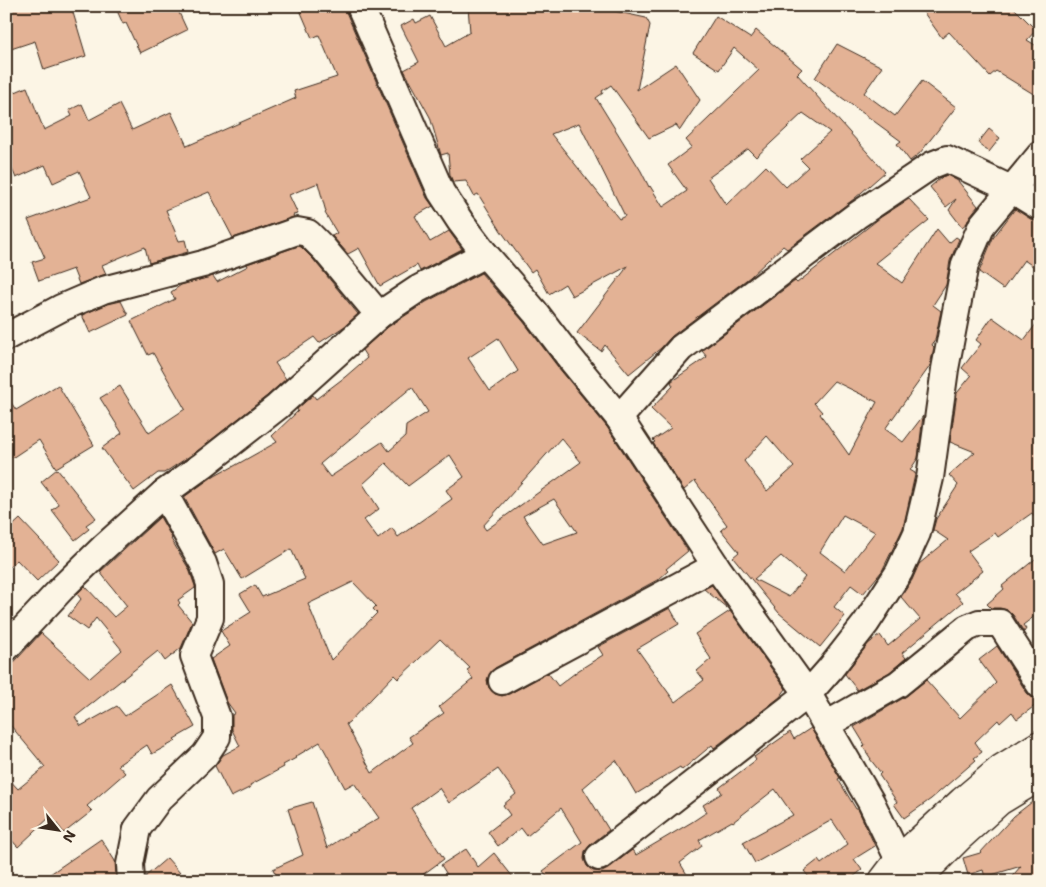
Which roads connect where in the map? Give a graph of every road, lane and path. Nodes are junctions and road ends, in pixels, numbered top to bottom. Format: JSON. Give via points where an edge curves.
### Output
{"nodes":[{"id":1,"x":364,"y":16,"type":"edge"},
{"id":2,"x":1040,"y":155,"type":"edge"},
{"id":3,"x":1011,"y":189,"type":"junction"},
{"id":4,"x":1040,"y":207,"type":"edge"},
{"id":5,"x":485,"y":254,"type":"junction"},
{"id":6,"x":379,"y":315,"type":"junction"},
{"id":7,"x":6,"y":337,"type":"edge"},
{"id":8,"x":619,"y":418,"type":"junction"},
{"id":9,"x":164,"y":493,"type":"junction"},
{"id":10,"x":716,"y":566,"type":"junction"},
{"id":11,"x":7,"y":647,"type":"edge"},
{"id":12,"x":502,"y":680,"type":"dead end"},
{"id":13,"x":1040,"y":685,"type":"edge"},
{"id":14,"x":808,"y":694,"type":"junction"},
{"id":15,"x":826,"y":725,"type":"junction"},
{"id":16,"x":1040,"y":745,"type":"edge"},
{"id":17,"x":1040,"y":776,"type":"edge"},
{"id":18,"x":599,"y":857,"type":"dead end"},
{"id":19,"x":912,"y":875,"type":"edge"},
{"id":20,"x":131,"y":881,"type":"edge"},
{"id":21,"x":882,"y":881,"type":"edge"}],
"edges":[{"from":1,"to":5,"type":"street","via":[[441,192]]},
{"from":2,"to":3,"type":"street"},
{"from":3,"to":4,"type":"street"},
{"from":3,"to":8,"type":"street","via":[[947,159],[932,165],[856,216],[681,348]]},
{"from":3,"to":14,"type":"street","via":[[982,224],[965,264],[944,369],[930,478],[917,533],[899,572],[866,623]]},
{"from":5,"to":6,"type":"street"},
{"from":5,"to":8,"type":"street"},
{"from":6,"to":7,"type":"street","via":[[324,249],[308,233],[297,231],[203,264],[103,290]]},
{"from":6,"to":9,"type":"street","via":[[278,407]]},
{"from":8,"to":10,"type":"street"},
{"from":9,"to":11,"type":"street","via":[[84,566]]},
{"from":9,"to":20,"type":"street","via":[[203,563],[210,584],[210,618],[194,656],[216,717],[217,737],[205,755],[159,799],[137,829],[130,864]]},
{"from":10,"to":12,"type":"street"},
{"from":10,"to":14,"type":"street"},
{"from":13,"to":15,"type":"street","via":[[1000,622],[979,623],[967,628],[898,684]]},
{"from":14,"to":15,"type":"street"},
{"from":14,"to":18,"type":"street"},
{"from":15,"to":19,"type":"street"},
{"from":16,"to":19,"type":"main road","via":[[1001,769],[964,801]]},
{"from":17,"to":19,"type":"main road","via":[[999,801]]},
{"from":19,"to":21,"type":"main road"}]}
